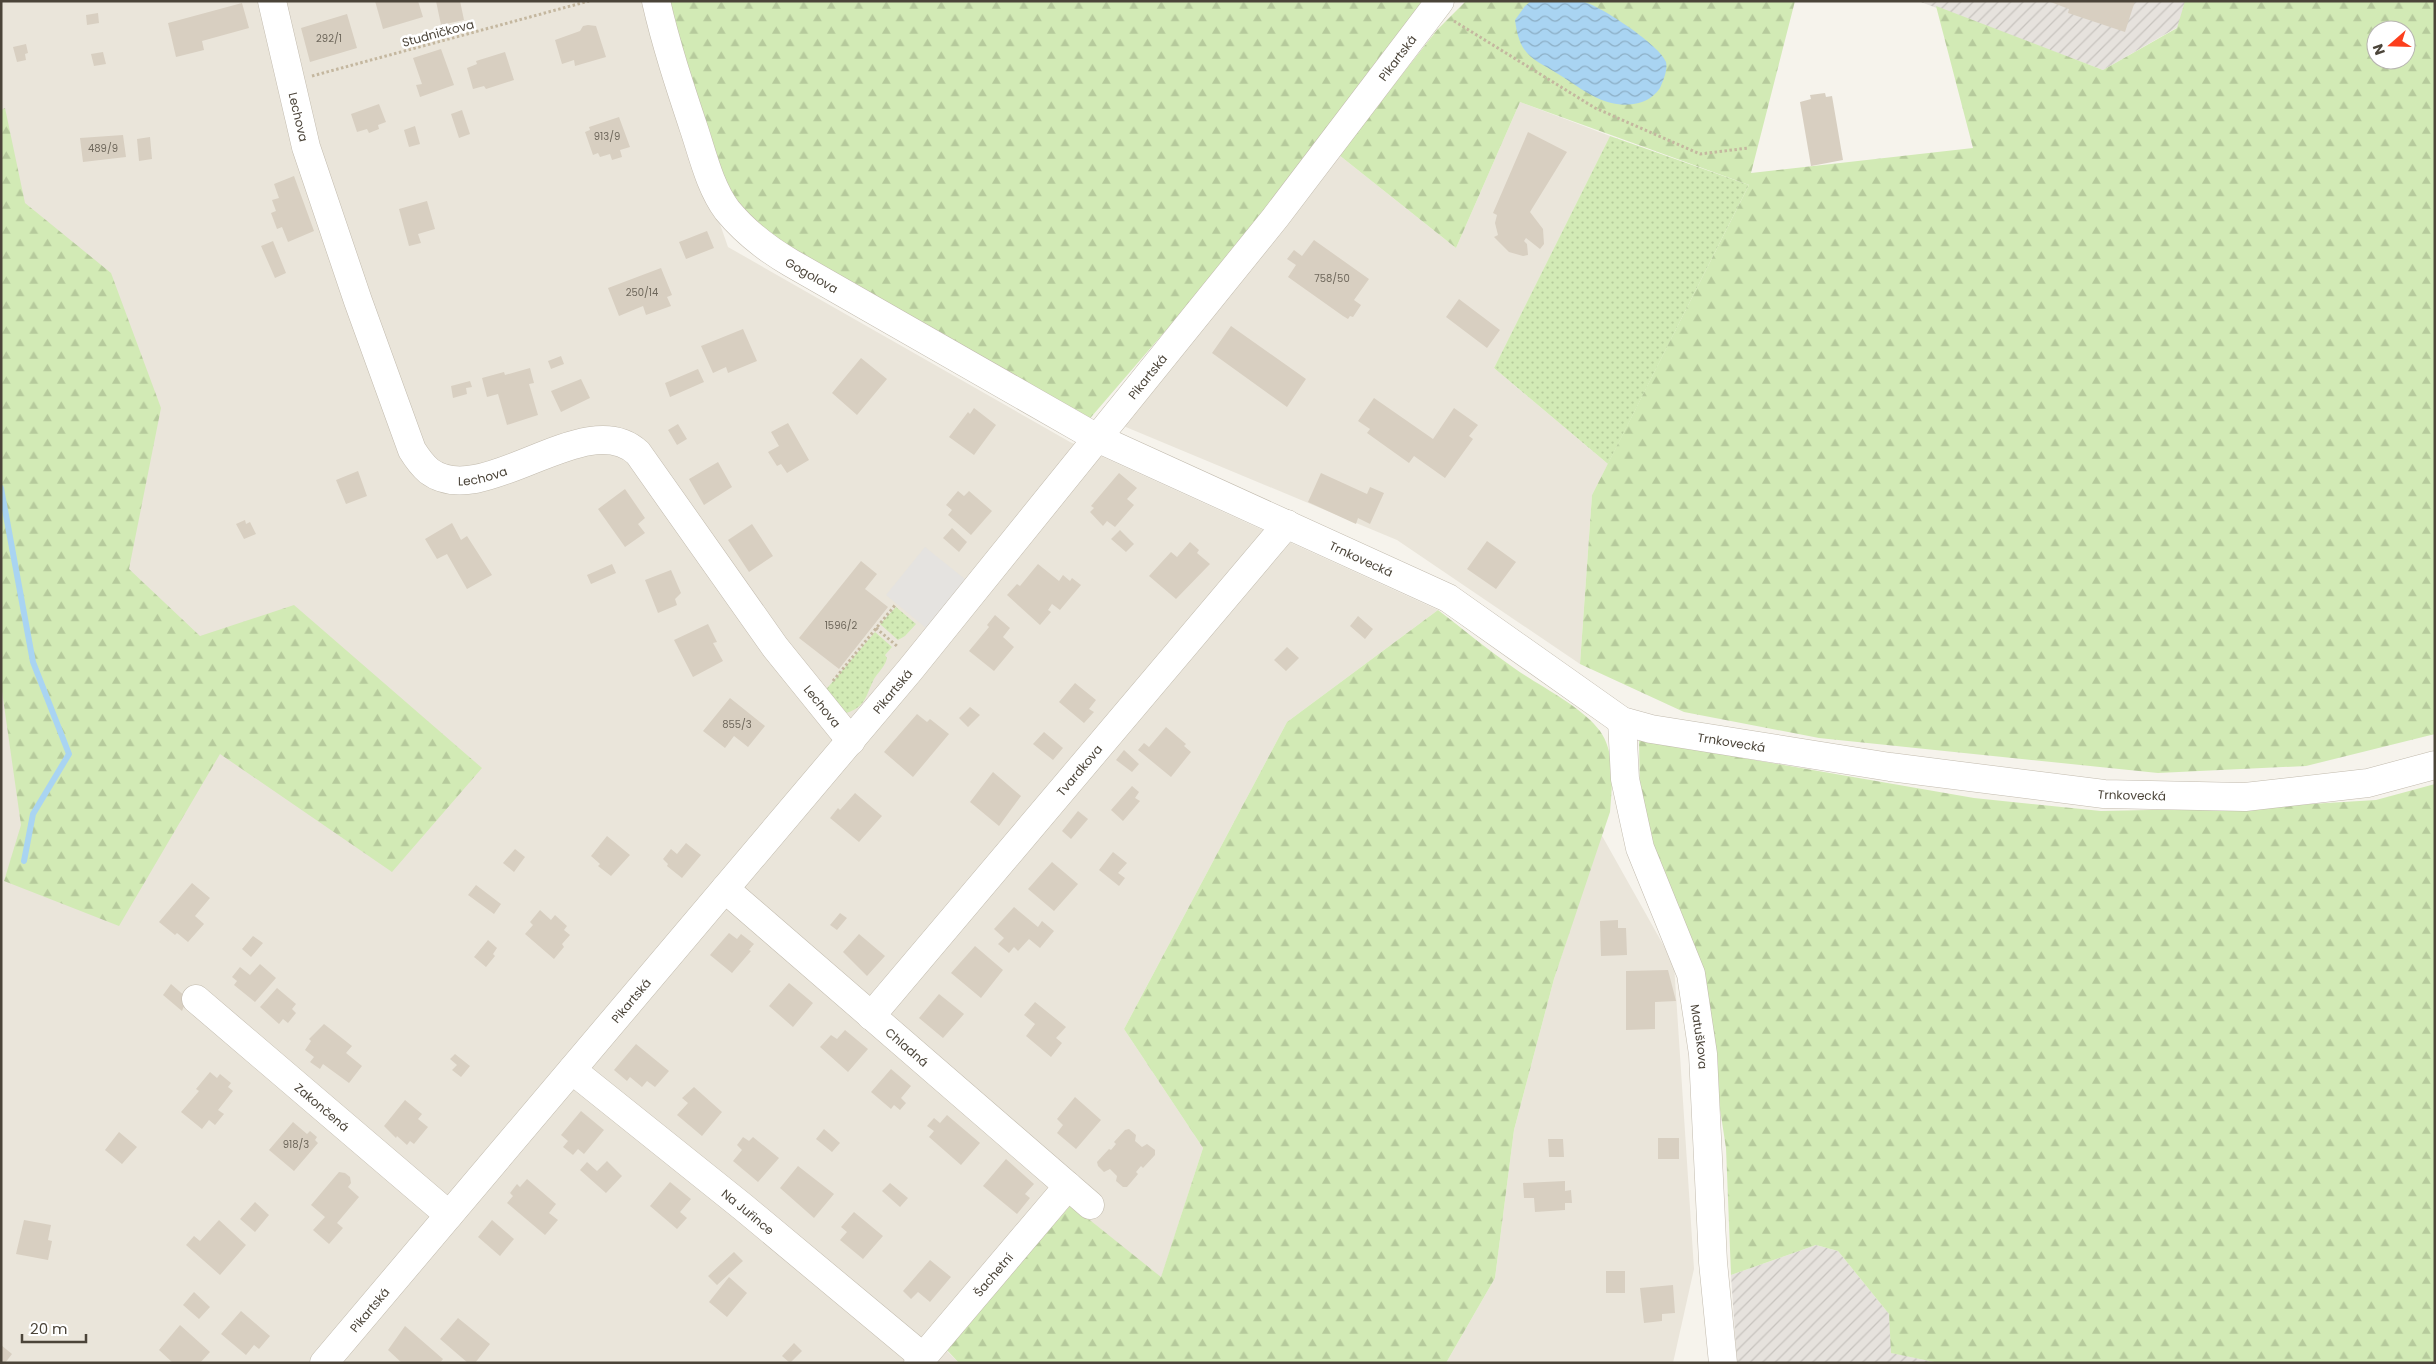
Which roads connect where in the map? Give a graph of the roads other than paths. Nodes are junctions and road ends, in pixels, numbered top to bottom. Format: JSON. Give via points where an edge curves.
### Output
{"nodes":[{"id":1,"x":272,"y":1,"type":"edge"},
{"id":2,"x":656,"y":1,"type":"edge"},
{"id":3,"x":1437,"y":5,"type":"edge"},
{"id":4,"x":1097,"y":438,"type":"junction"},
{"id":5,"x":1288,"y":524,"type":"junction"},
{"id":6,"x":1622,"y":721,"type":"junction"},
{"id":7,"x":851,"y":741,"type":"junction"},
{"id":8,"x":2435,"y":765,"type":"edge"},
{"id":9,"x":725,"y":889,"type":"junction"},
{"id":10,"x":196,"y":999,"type":"dead end"},
{"id":11,"x":871,"y":1016,"type":"junction"},
{"id":12,"x":572,"y":1070,"type":"junction"},
{"id":13,"x":1068,"y":1186,"type":"junction"},
{"id":14,"x":1090,"y":1205,"type":"dead end"},
{"id":15,"x":449,"y":1215,"type":"junction"},
{"id":16,"x":921,"y":1360,"type":"edge"},
{"id":17,"x":324,"y":1363,"type":"edge"},
{"id":18,"x":1723,"y":1363,"type":"edge"}],
"edges":[{"from":1,"to":7,"type":"street","name":"Lechova","via":[[306,147],[358,301],[412,450],[420,463],[440,477],[466,480],[589,441],[611,439],[630,445],[775,647]]},
{"from":2,"to":4,"type":"street","name":"Gogolova","via":[[672,61],[712,180],[736,221],[791,264]]},
{"from":3,"to":4,"type":"street","name":"Pikartská","via":[[1275,218]]},
{"from":4,"to":5,"type":"street","name":"Trnkovecká"},
{"from":4,"to":7,"type":"street","name":"Pikartská"},
{"from":5,"to":6,"type":"street","name":"Trnkovecká","via":[[1448,598]]},
{"from":5,"to":11,"type":"street","name":"Tvardkova"},
{"from":6,"to":8,"type":"street","name":"Trnkovecká","via":[[1651,729],[1890,767],[2104,794],[2245,797],[2368,783]]},
{"from":6,"to":18,"type":"street","name":"Matuškova","via":[[1625,779],[1640,848],[1692,983],[1703,1054],[1713,1262]]},
{"from":7,"to":9,"type":"street","name":"Pikartská"},
{"from":9,"to":11,"type":"street","name":"Chladná"},
{"from":9,"to":12,"type":"street","name":"Pikartská"},
{"from":10,"to":15,"type":"street","name":"Zakončená"},
{"from":11,"to":13,"type":"street","name":"Chladná"},
{"from":12,"to":15,"type":"street","name":"Pikartská"},
{"from":12,"to":16,"type":"street","name":"Na Juřince","via":[[742,1207]]},
{"from":13,"to":14,"type":"street","name":"Chladná"},
{"from":13,"to":16,"type":"street","name":"Šachetní"},
{"from":15,"to":17,"type":"street","name":"Pikartská"}]}
